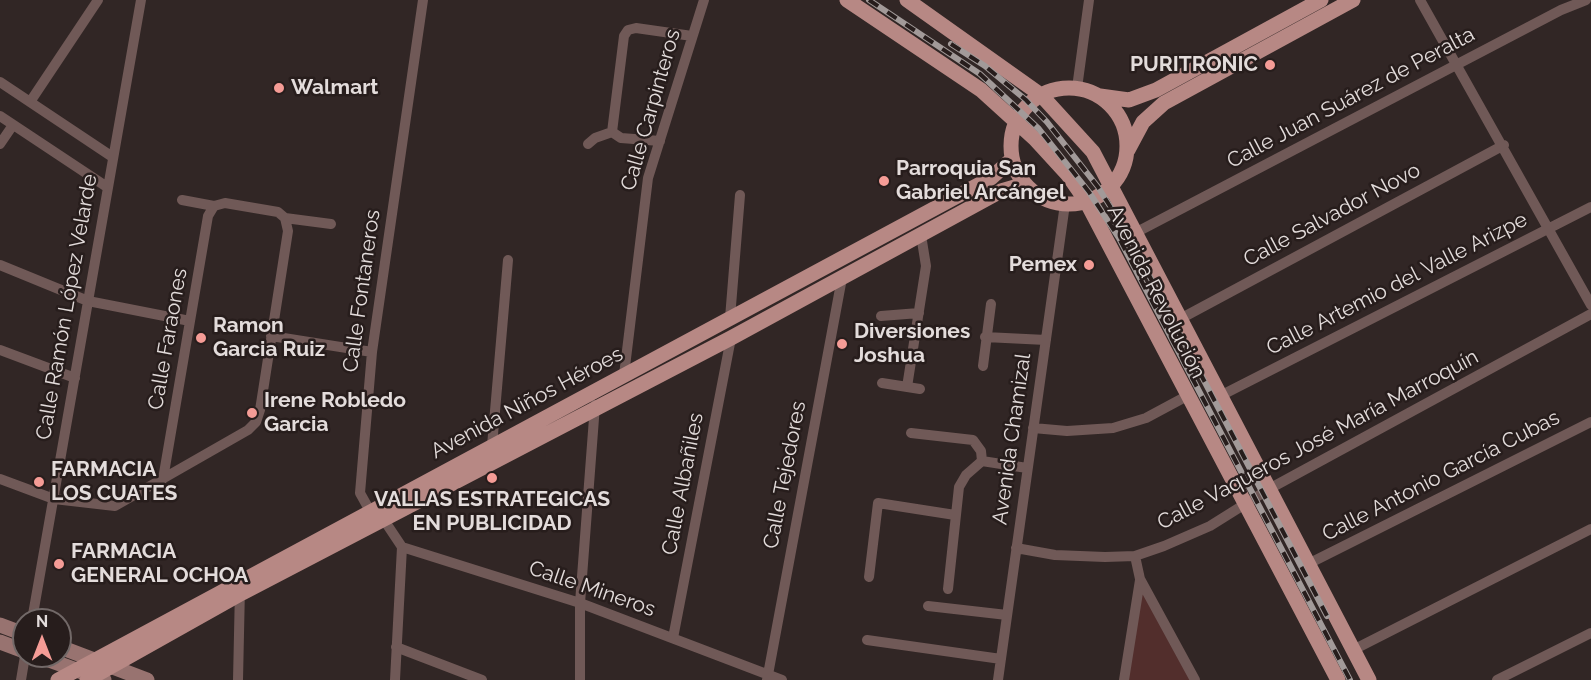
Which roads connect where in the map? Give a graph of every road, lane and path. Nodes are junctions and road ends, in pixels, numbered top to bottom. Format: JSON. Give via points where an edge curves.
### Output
{"nodes":[{"id":1,"x":98,"y":0,"type":"edge"},
{"id":2,"x":141,"y":0,"type":"edge"},
{"id":3,"x":423,"y":0,"type":"edge"},
{"id":4,"x":704,"y":0,"type":"edge"},
{"id":5,"x":847,"y":0,"type":"edge"},
{"id":6,"x":907,"y":0,"type":"edge"},
{"id":7,"x":1089,"y":0,"type":"edge"},
{"id":8,"x":1321,"y":0,"type":"edge"},
{"id":9,"x":1353,"y":0,"type":"edge"},
{"id":10,"x":1420,"y":0,"type":"edge"},
{"id":11,"x":1586,"y":0,"type":"edge"},
{"id":12,"x":692,"y":36,"type":"junction"},
{"id":13,"x":1458,"y":65,"type":"junction"},
{"id":14,"x":0,"y":82,"type":"edge"},
{"id":15,"x":1077,"y":88,"type":"junction"},
{"id":16,"x":1041,"y":95,"type":"junction"},
{"id":17,"x":1100,"y":96,"type":"junction"},
{"id":18,"x":30,"y":102,"type":"junction"},
{"id":19,"x":0,"y":116,"type":"edge"},
{"id":20,"x":1016,"y":122,"type":"junction"},
{"id":21,"x":13,"y":125,"type":"junction"},
{"id":22,"x":612,"y":132,"type":"junction"},
{"id":23,"x":660,"y":141,"type":"junction"},
{"id":24,"x":0,"y":144,"type":"edge"},
{"id":25,"x":588,"y":144,"type":"dead end"},
{"id":26,"x":1503,"y":145,"type":"junction"},
{"id":27,"x":1128,"y":150,"type":"junction"},
{"id":28,"x":111,"y":156,"type":"junction"},
{"id":29,"x":1012,"y":159,"type":"junction"},
{"id":30,"x":1025,"y":184,"type":"junction"},
{"id":31,"x":107,"y":187,"type":"junction"},
{"id":32,"x":1110,"y":187,"type":"junction"},
{"id":33,"x":740,"y":195,"type":"dead end"},
{"id":34,"x":182,"y":200,"type":"dead end"},
{"id":35,"x":1086,"y":201,"type":"junction"},
{"id":36,"x":1065,"y":204,"type":"junction"},
{"id":37,"x":214,"y":206,"type":"junction"},
{"id":38,"x":1591,"y":207,"type":"edge"},
{"id":39,"x":285,"y":218,"type":"junction"},
{"id":40,"x":331,"y":224,"type":"dead end"},
{"id":41,"x":1550,"y":228,"type":"junction"},
{"id":42,"x":1135,"y":233,"type":"junction"},
{"id":43,"x":921,"y":235,"type":"junction"},
{"id":44,"x":508,"y":260,"type":"dead end"},
{"id":45,"x":0,"y":265,"type":"edge"},
{"id":46,"x":842,"y":278,"type":"junction"},
{"id":47,"x":88,"y":301,"type":"junction"},
{"id":48,"x":991,"y":303,"type":"dead end"},
{"id":49,"x":1591,"y":305,"type":"edge"},
{"id":50,"x":919,"y":313,"type":"junction"},
{"id":51,"x":1591,"y":314,"type":"edge"},
{"id":52,"x":881,"y":316,"type":"dead end"},
{"id":53,"x":730,"y":318,"type":"junction"},
{"id":54,"x":1180,"y":319,"type":"junction"},
{"id":55,"x":190,"y":321,"type":"junction"},
{"id":56,"x":272,"y":336,"type":"junction"},
{"id":57,"x":985,"y":337,"type":"junction"},
{"id":58,"x":731,"y":338,"type":"junction"},
{"id":59,"x":1046,"y":340,"type":"junction"},
{"id":60,"x":0,"y":351,"type":"edge"},
{"id":61,"x":372,"y":352,"type":"junction"},
{"id":62,"x":983,"y":366,"type":"dead end"},
{"id":63,"x":624,"y":375,"type":"junction"},
{"id":64,"x":75,"y":378,"type":"junction"},
{"id":65,"x":882,"y":383,"type":"dead end"},
{"id":66,"x":907,"y":387,"type":"junction"},
{"id":67,"x":920,"y":389,"type":"dead end"},
{"id":68,"x":596,"y":390,"type":"junction"},
{"id":69,"x":1187,"y":396,"type":"junction"},
{"id":70,"x":1220,"y":396,"type":"junction"},
{"id":71,"x":595,"y":410,"type":"junction"},
{"id":72,"x":1591,"y":422,"type":"edge"},
{"id":73,"x":1033,"y":428,"type":"junction"},
{"id":74,"x":910,"y":433,"type":"dead end"},
{"id":75,"x":492,"y":446,"type":"junction"},
{"id":76,"x":982,"y":461,"type":"junction"},
{"id":77,"x":1027,"y":468,"type":"junction"},
{"id":78,"x":0,"y":479,"type":"edge"},
{"id":79,"x":164,"y":479,"type":"junction"},
{"id":80,"x":1269,"y":489,"type":"junction"},
{"id":81,"x":54,"y":499,"type":"junction"},
{"id":82,"x":1244,"y":503,"type":"junction"},
{"id":83,"x":370,"y":511,"type":"junction"},
{"id":84,"x":955,"y":515,"type":"junction"},
{"id":85,"x":384,"y":520,"type":"junction"},
{"id":86,"x":1591,"y":529,"type":"edge"},
{"id":87,"x":402,"y":547,"type":"junction"},
{"id":88,"x":1017,"y":548,"type":"junction"},
{"id":89,"x":1135,"y":555,"type":"junction"},
{"id":90,"x":1308,"y":564,"type":"junction"},
{"id":91,"x":869,"y":577,"type":"dead end"},
{"id":92,"x":1140,"y":579,"type":"junction"},
{"id":93,"x":240,"y":587,"type":"junction"},
{"id":94,"x":948,"y":590,"type":"dead end"},
{"id":95,"x":580,"y":603,"type":"junction"},
{"id":96,"x":928,"y":606,"type":"dead end"},
{"id":97,"x":34,"y":608,"type":"edge"},
{"id":98,"x":1007,"y":615,"type":"junction"},
{"id":99,"x":1591,"y":633,"type":"edge"},
{"id":100,"x":673,"y":638,"type":"junction"},
{"id":101,"x":867,"y":640,"type":"dead end"},
{"id":102,"x":396,"y":647,"type":"junction"},
{"id":103,"x":1353,"y":650,"type":"junction"},
{"id":104,"x":72,"y":652,"type":"edge"},
{"id":105,"x":1001,"y":659,"type":"junction"},
{"id":106,"x":94,"y":660,"type":"junction"},
{"id":107,"x":72,"y":667,"type":"edge"},
{"id":108,"x":94,"y":674,"type":"edge"},
{"id":109,"x":767,"y":677,"type":"edge"},
{"id":110,"x":58,"y":680,"type":"edge"},
{"id":111,"x":147,"y":680,"type":"edge"},
{"id":112,"x":238,"y":680,"type":"edge"},
{"id":113,"x":395,"y":680,"type":"edge"},
{"id":114,"x":482,"y":680,"type":"edge"},
{"id":115,"x":580,"y":680,"type":"edge"},
{"id":116,"x":782,"y":680,"type":"edge"},
{"id":117,"x":998,"y":680,"type":"edge"},
{"id":118,"x":1124,"y":680,"type":"edge"},
{"id":119,"x":1195,"y":680,"type":"edge"},
{"id":120,"x":1338,"y":680,"type":"edge"},
{"id":121,"x":1368,"y":680,"type":"edge"},
{"id":122,"x":1497,"y":680,"type":"edge"}],
"edges":[{"from":1,"to":18,"type":"street"},
{"from":2,"to":28,"type":"street","name":"Calle Ramón López Velarde"},
{"from":3,"to":61,"type":"street","name":"Calle Fontaneros"},
{"from":4,"to":12,"type":"street","name":"Calle Carpinteros"},
{"from":5,"to":20,"type":"main road","name":"Avenida Revolución","via":[[981,90]]},
{"from":6,"to":16,"type":"main road","name":"Avenida Revolución"},
{"from":7,"to":15,"type":"street"},
{"from":8,"to":17,"type":"main road","via":[[1156,90],[1129,100]]},
{"from":9,"to":27,"type":"main road","via":[[1164,103],[1143,122]]},
{"from":10,"to":13,"type":"street"},
{"from":11,"to":13,"type":"street","name":"Calle Juan Suárez de Peralta"},
{"from":12,"to":22,"type":"street","via":[[628,30],[624,36]]},
{"from":12,"to":23,"type":"street","name":"Calle Carpinteros"},
{"from":13,"to":26,"type":"street"},
{"from":13,"to":42,"type":"street","name":"Calle Juan Suárez de Peralta"},
{"from":14,"to":18,"type":"street"},
{"from":15,"to":16,"type":"main road"},
{"from":15,"to":17,"type":"main road"},
{"from":16,"to":20,"type":"main road","via":[[1022,111]]},
{"from":16,"to":32,"type":"main road","name":"Avenida Revolución","via":[[1093,152]]},
{"from":17,"to":27,"type":"main road","via":[[1118,113]]},
{"from":18,"to":28,"type":"street"},
{"from":19,"to":21,"type":"street"},
{"from":20,"to":29,"type":"main road"},
{"from":20,"to":35,"type":"main road","name":"Avenida Revolución","via":[[1056,161]]},
{"from":21,"to":24,"type":"street"},
{"from":21,"to":31,"type":"street"},
{"from":22,"to":23,"type":"street","via":[[621,138]]},
{"from":22,"to":25,"type":"street"},
{"from":23,"to":63,"type":"street","name":"Calle Carpinteros","via":[[648,178]]},
{"from":26,"to":41,"type":"street"},
{"from":26,"to":54,"type":"street","name":"Calle Salvador Novo"},
{"from":27,"to":32,"type":"main road","via":[[1121,173]]},
{"from":28,"to":31,"type":"street","name":"Calle Ramón López Velarde"},
{"from":29,"to":30,"type":"main road"},
{"from":29,"to":53,"type":"main road","name":"Avenida Niños Héroes","via":[[991,178]]},
{"from":30,"to":36,"type":"main road","via":[[1041,197]]},
{"from":30,"to":43,"type":"main road","name":"Avenida Niños Héroes","via":[[1001,191]]},
{"from":31,"to":47,"type":"street","name":"Calle Ramón López Velarde"},
{"from":32,"to":35,"type":"main road"},
{"from":32,"to":42,"type":"main road","name":"Avenida Revolución"},
{"from":33,"to":53,"type":"street"},
{"from":34,"to":37,"type":"street"},
{"from":35,"to":36,"type":"main road"},
{"from":35,"to":69,"type":"main road","name":"Avenida Revolución"},
{"from":36,"to":59,"type":"street","name":"Avenida Chamizal"},
{"from":37,"to":39,"type":"street","via":[[225,203],[267,210]]},
{"from":37,"to":55,"type":"street","name":"Calle Faraones","via":[[208,216]]},
{"from":38,"to":41,"type":"street","name":"Calle Artemio del Valle Arizpe"},
{"from":39,"to":40,"type":"street"},
{"from":39,"to":56,"type":"street","via":[[288,231]]},
{"from":41,"to":49,"type":"street"},
{"from":41,"to":70,"type":"street","name":"Calle Artemio del Valle Arizpe"},
{"from":42,"to":54,"type":"main road","name":"Avenida Revolución"},
{"from":43,"to":46,"type":"main road","name":"Avenida Niños Héroes"},
{"from":43,"to":50,"type":"street","via":[[926,266]]},
{"from":44,"to":75,"type":"street"},
{"from":45,"to":47,"type":"street"},
{"from":46,"to":58,"type":"main road","name":"Avenida Niños Héroes"},
{"from":46,"to":109,"type":"street","name":"Calle Tejedores"},
{"from":47,"to":55,"type":"street"},
{"from":47,"to":64,"type":"street","name":"Calle Ramón López Velarde"},
{"from":48,"to":57,"type":"street"},
{"from":50,"to":52,"type":"street"},
{"from":50,"to":66,"type":"street"},
{"from":51,"to":80,"type":"street","name":"Calle Vaqueros José María Marroquín"},
{"from":53,"to":63,"type":"main road","name":"Avenida Niños Héroes"},
{"from":54,"to":70,"type":"main road","name":"Avenida Revolución"},
{"from":55,"to":79,"type":"street","name":"Calle Faraones"},
{"from":56,"to":61,"type":"street"},
{"from":56,"to":79,"type":"street","via":[[256,422]]},
{"from":57,"to":59,"type":"street"},
{"from":57,"to":62,"type":"street"},
{"from":58,"to":71,"type":"main road","name":"Avenida Niños Héroes"},
{"from":58,"to":100,"type":"street","name":"Calle Albañiles"},
{"from":59,"to":73,"type":"street","name":"Avenida Chamizal"},
{"from":60,"to":64,"type":"street"},
{"from":61,"to":83,"type":"street","name":"Calle Fontaneros","via":[[360,492]]},
{"from":63,"to":68,"type":"main road","name":"Avenida Niños Héroes"},
{"from":64,"to":81,"type":"street","name":"Calle Ramón López Velarde"},
{"from":65,"to":66,"type":"street"},
{"from":66,"to":67,"type":"street"},
{"from":68,"to":71,"type":"street"},
{"from":68,"to":75,"type":"main road","name":"Avenida Niños Héroes"},
{"from":69,"to":73,"type":"street","via":[[1146,418],[1113,428]]},
{"from":69,"to":82,"type":"main road","name":"Avenida Revolución"},
{"from":70,"to":80,"type":"main road","name":"Avenida Revolución"},
{"from":71,"to":85,"type":"main road","name":"Avenida Niños Héroes"},
{"from":71,"to":95,"type":"street"},
{"from":72,"to":90,"type":"street","name":"Calle Antonio García Cubas"},
{"from":73,"to":77,"type":"street","name":"Avenida Chamizal"},
{"from":74,"to":76,"type":"street","via":[[973,440],[980,446]]},
{"from":75,"to":83,"type":"main road","name":"Avenida Niños Héroes"},
{"from":76,"to":77,"type":"street"},
{"from":76,"to":84,"type":"street","via":[[961,481]]},
{"from":77,"to":88,"type":"street","name":"Avenida Chamizal"},
{"from":78,"to":81,"type":"street"},
{"from":79,"to":81,"type":"street","via":[[115,506]]},
{"from":80,"to":82,"type":"street","name":"Calle Vaqueros José María Marroquín"},
{"from":80,"to":90,"type":"main road","name":"Avenida Revolución"},
{"from":81,"to":97,"type":"street","name":"Calle Ramón López Velarde"},
{"from":82,"to":89,"type":"street","name":"Calle Vaqueros José María Marroquín","via":[[1210,526]]},
{"from":82,"to":120,"type":"main road","name":"Avenida Revolución"},
{"from":83,"to":85,"type":"street"},
{"from":83,"to":93,"type":"main road","name":"Avenida Niños Héroes"},
{"from":84,"to":91,"type":"street","via":[[878,503]]},
{"from":84,"to":94,"type":"street"},
{"from":85,"to":87,"type":"street"},
{"from":85,"to":93,"type":"main road","name":"Avenida Niños Héroes"},
{"from":86,"to":103,"type":"street"},
{"from":87,"to":95,"type":"street","name":"Calle Mineros"},
{"from":87,"to":102,"type":"street"},
{"from":88,"to":89,"type":"street","name":"Calle Vaqueros José María Marroquín","via":[[1055,555]]},
{"from":88,"to":98,"type":"street","name":"Avenida Chamizal"},
{"from":89,"to":92,"type":"street"},
{"from":90,"to":103,"type":"main road","name":"Avenida Revolución"},
{"from":92,"to":118,"type":"street"},
{"from":92,"to":119,"type":"street"},
{"from":93,"to":106,"type":"main road","name":"Avenida Niños Héroes"},
{"from":93,"to":108,"type":"main road","name":"Avenida Niños Héroes"},
{"from":93,"to":112,"type":"street"},
{"from":95,"to":100,"type":"street","name":"Calle Mineros"},
{"from":95,"to":115,"type":"street"},
{"from":96,"to":98,"type":"street"},
{"from":98,"to":105,"type":"street","name":"Avenida Chamizal"},
{"from":99,"to":122,"type":"street"},
{"from":100,"to":109,"type":"street","name":"Calle Mineros"},
{"from":101,"to":105,"type":"street"},
{"from":102,"to":113,"type":"street"},
{"from":102,"to":114,"type":"street"},
{"from":103,"to":121,"type":"main road","name":"Avenida Revolución"},
{"from":104,"to":106,"type":"main road"},
{"from":105,"to":117,"type":"street","name":"Avenida Chamizal"},
{"from":106,"to":108,"type":"main road"},
{"from":107,"to":108,"type":"main road"},
{"from":108,"to":110,"type":"main road","name":"Avenida Niños Héroes"},
{"from":108,"to":111,"type":"main road"},
{"from":109,"to":116,"type":"street","name":"Calle Mineros"}]}
